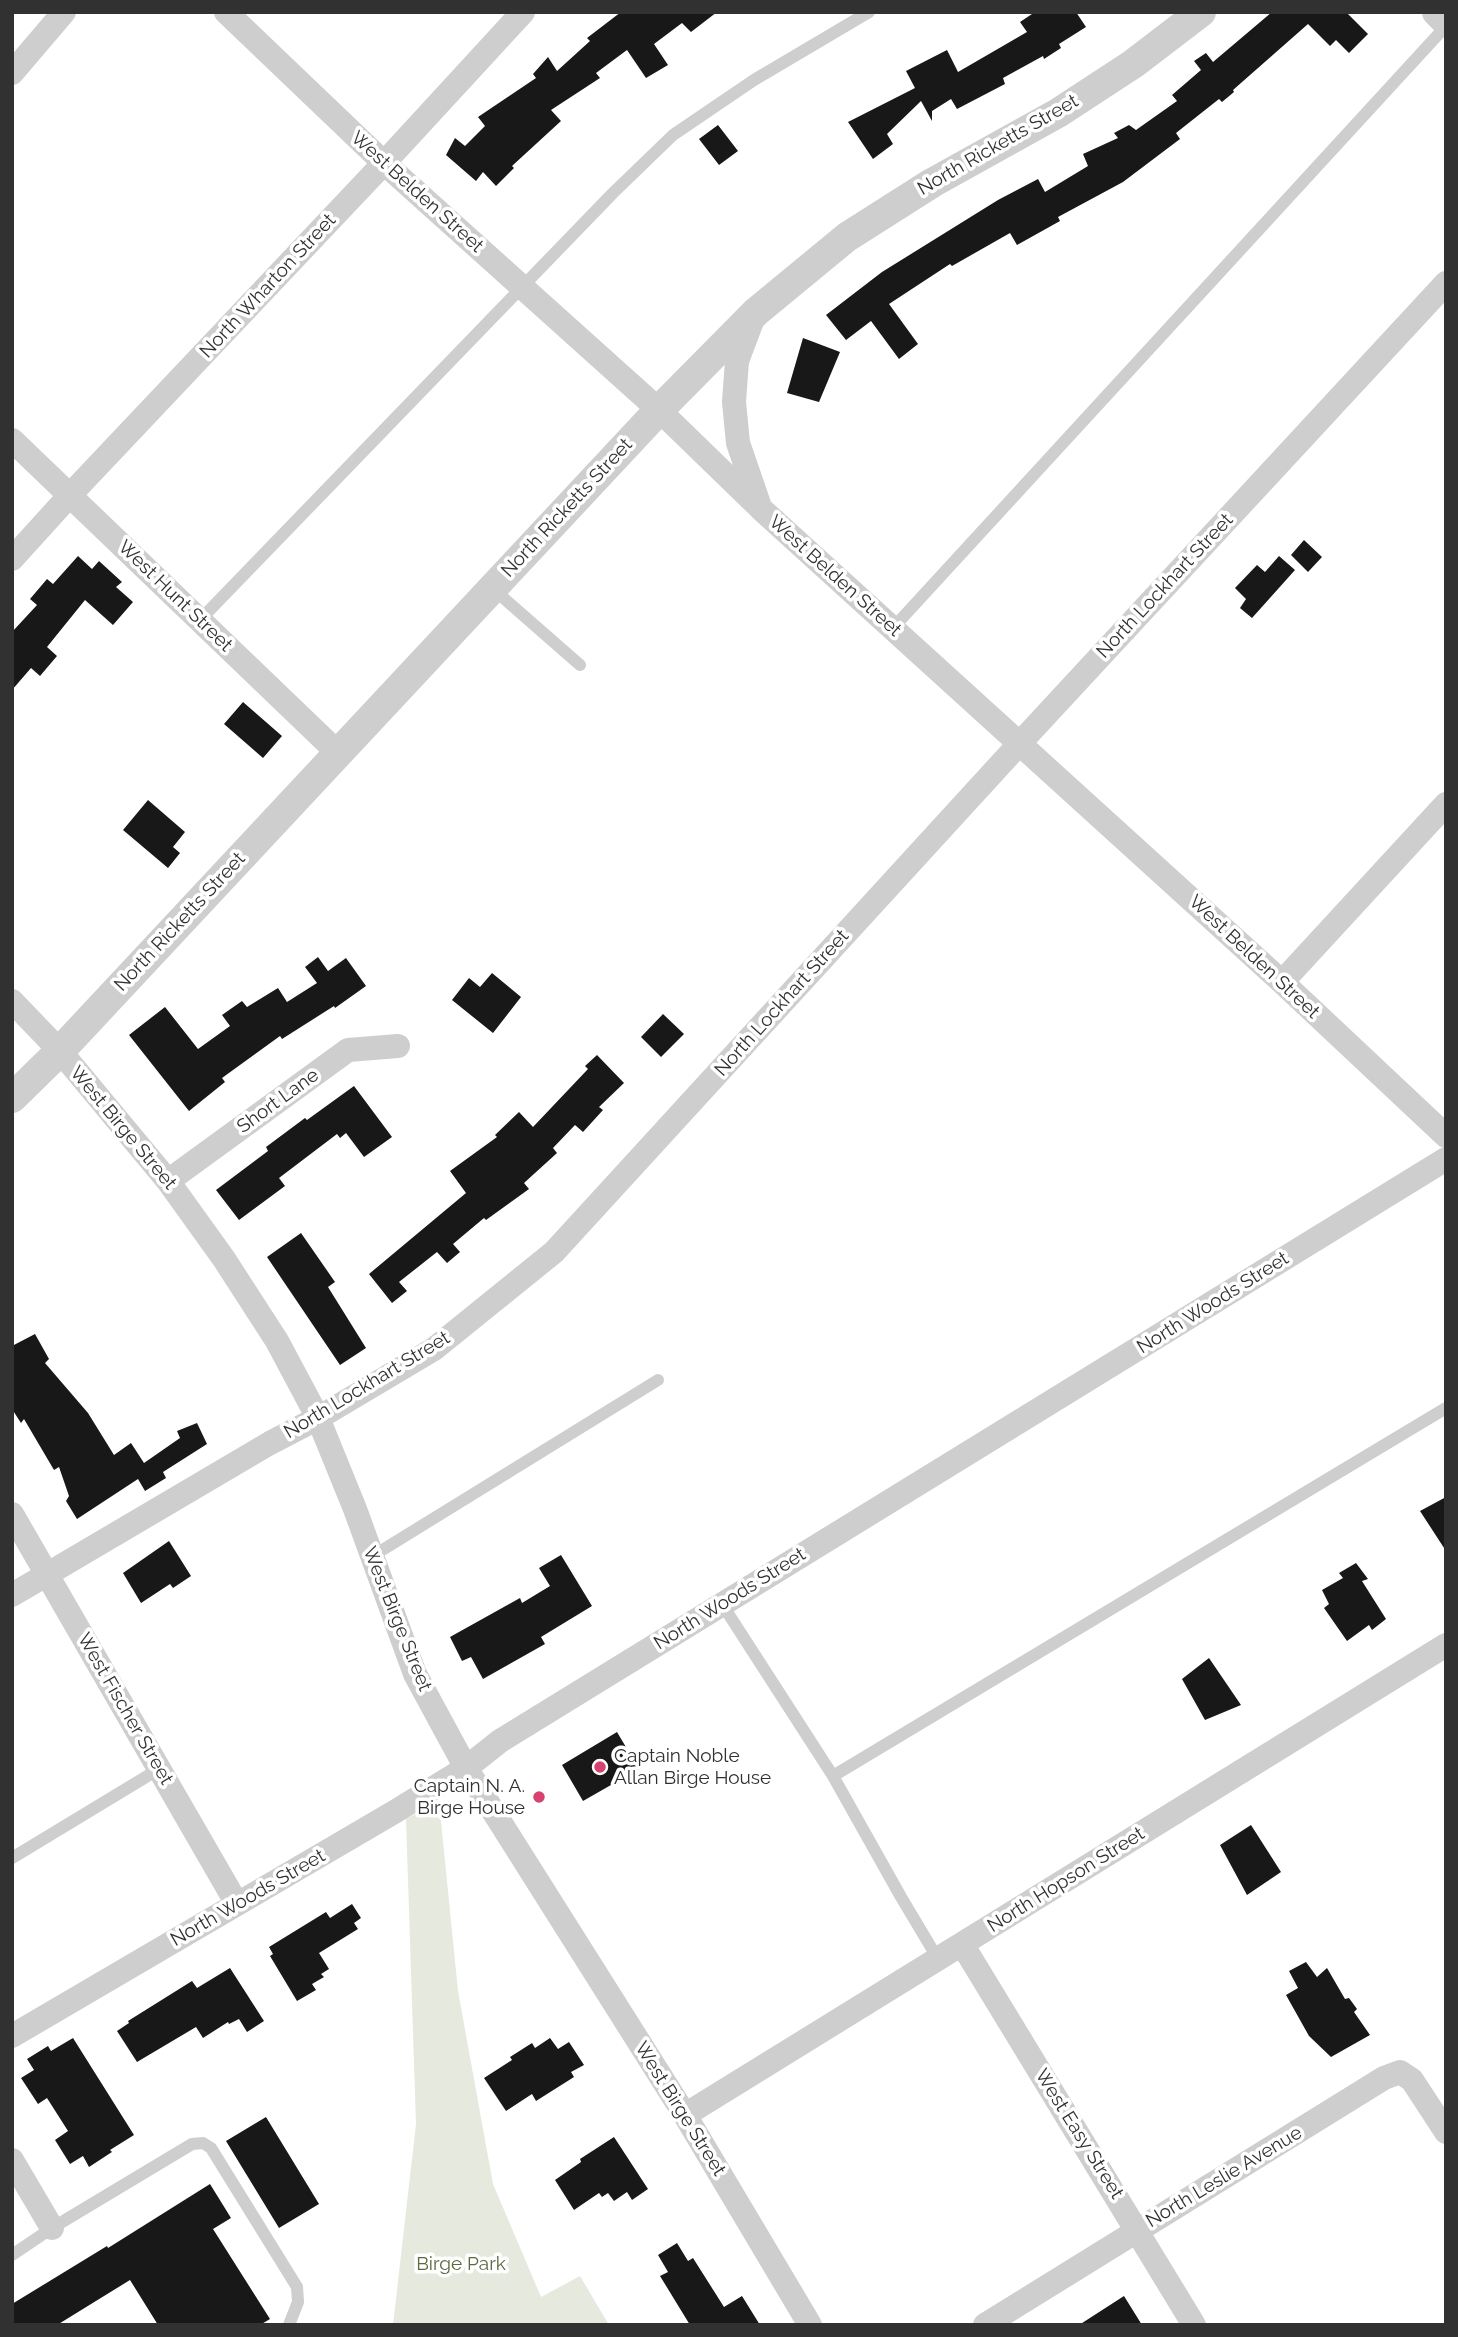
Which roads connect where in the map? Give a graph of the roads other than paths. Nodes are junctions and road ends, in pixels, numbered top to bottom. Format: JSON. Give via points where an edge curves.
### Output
{"nodes":[{"id":1,"x":64,"y":12,"type":"edge"},
{"id":2,"x":226,"y":12,"type":"edge"},
{"id":3,"x":523,"y":12,"type":"edge"},
{"id":4,"x":869,"y":12,"type":"edge"},
{"id":5,"x":1201,"y":12,"type":"edge"},
{"id":6,"x":1437,"y":12,"type":"edge"},
{"id":7,"x":1446,"y":20,"type":"edge"},
{"id":8,"x":1446,"y":26,"type":"edge"},
{"id":9,"x":12,"y":73,"type":"edge"},
{"id":10,"x":384,"y":163,"type":"junction"},
{"id":11,"x":1446,"y":283,"type":"edge"},
{"id":12,"x":522,"y":287,"type":"junction"},
{"id":13,"x":756,"y":312,"type":"junction"},
{"id":14,"x":659,"y":410,"type":"junction"},
{"id":15,"x":12,"y":440,"type":"edge"},
{"id":16,"x":70,"y":495,"type":"junction"},
{"id":17,"x":760,"y":508,"type":"junction"},
{"id":18,"x":12,"y":559,"type":"edge"},
{"id":19,"x":492,"y":587,"type":"junction"},
{"id":20,"x":200,"y":620,"type":"junction"},
{"id":21,"x":893,"y":628,"type":"junction"},
{"id":22,"x":580,"y":665,"type":"dead end"},
{"id":23,"x":1020,"y":743,"type":"junction"},
{"id":24,"x":337,"y":752,"type":"junction"},
{"id":25,"x":1446,"y":804,"type":"edge"},
{"id":26,"x":1282,"y":982,"type":"junction"},
{"id":27,"x":12,"y":1001,"type":"edge"},
{"id":28,"x":398,"y":1046,"type":"dead end"},
{"id":29,"x":60,"y":1051,"type":"junction"},
{"id":30,"x":12,"y":1098,"type":"edge"},
{"id":31,"x":1446,"y":1136,"type":"edge"},
{"id":32,"x":1446,"y":1160,"type":"edge"},
{"id":33,"x":168,"y":1181,"type":"junction"},
{"id":34,"x":658,"y":1380,"type":"dead end"},
{"id":35,"x":1446,"y":1408,"type":"edge"},
{"id":36,"x":318,"y":1418,"type":"junction"},
{"id":37,"x":12,"y":1514,"type":"edge"},
{"id":38,"x":371,"y":1557,"type":"junction"},
{"id":39,"x":47,"y":1574,"type":"junction"},
{"id":40,"x":12,"y":1595,"type":"edge"},
{"id":41,"x":722,"y":1604,"type":"junction"},
{"id":42,"x":1446,"y":1645,"type":"edge"},
{"id":43,"x":466,"y":1768,"type":"junction"},
{"id":44,"x":159,"y":1769,"type":"junction"},
{"id":45,"x":833,"y":1776,"type":"junction"},
{"id":46,"x":12,"y":1858,"type":"edge"},
{"id":47,"x":237,"y":1904,"type":"junction"},
{"id":48,"x":962,"y":1944,"type":"junction"},
{"id":49,"x":939,"y":1958,"type":"junction"},
{"id":50,"x":12,"y":2036,"type":"edge"},
{"id":51,"x":685,"y":2115,"type":"junction"},
{"id":52,"x":1446,"y":2132,"type":"edge"},
{"id":53,"x":12,"y":2160,"type":"edge"},
{"id":54,"x":52,"y":2228,"type":"junction"},
{"id":55,"x":1137,"y":2229,"type":"junction"},
{"id":56,"x":12,"y":2255,"type":"edge"},
{"id":57,"x":289,"y":2325,"type":"edge"},
{"id":58,"x":810,"y":2325,"type":"edge"},
{"id":59,"x":985,"y":2325,"type":"edge"},
{"id":60,"x":1194,"y":2325,"type":"edge"}],
"edges":[{"from":1,"to":9,"type":"street"},
{"from":2,"to":10,"type":"street","name":"West Belden Street"},
{"from":3,"to":10,"type":"street","name":"North Wharton Street"},
{"from":4,"to":12,"type":"lane","via":[[754,80],[673,135]]},
{"from":5,"to":13,"type":"street","name":"North Ricketts Street","via":[[1058,113],[847,237]]},
{"from":6,"to":7,"type":"street"},
{"from":8,"to":21,"type":"lane"},
{"from":10,"to":12,"type":"street","name":"West Belden Street"},
{"from":10,"to":16,"type":"street","name":"North Wharton Street"},
{"from":11,"to":23,"type":"street","name":"North Lockhart Street"},
{"from":12,"to":14,"type":"street","name":"West Belden Street"},
{"from":12,"to":20,"type":"lane"},
{"from":13,"to":14,"type":"street","name":"North Ricketts Street"},
{"from":13,"to":17,"type":"street","via":[[737,361],[734,402],[738,443]]},
{"from":14,"to":17,"type":"street","name":"West Belden Street"},
{"from":14,"to":19,"type":"street","name":"North Ricketts Street"},
{"from":15,"to":16,"type":"street","name":"West Hunt Street"},
{"from":16,"to":18,"type":"street","name":"North Wharton Street"},
{"from":16,"to":20,"type":"street","name":"West Hunt Street"},
{"from":17,"to":21,"type":"street","name":"West Belden Street"},
{"from":19,"to":22,"type":"lane"},
{"from":19,"to":24,"type":"street","name":"North Ricketts Street"},
{"from":20,"to":24,"type":"street","name":"West Hunt Street"},
{"from":21,"to":23,"type":"street","name":"West Belden Street"},
{"from":23,"to":26,"type":"street","name":"West Belden Street"},
{"from":23,"to":36,"type":"street","name":"North Lockhart Street","via":[[554,1252],[434,1349]]},
{"from":24,"to":29,"type":"street","name":"North Ricketts Street"},
{"from":25,"to":26,"type":"street"},
{"from":26,"to":31,"type":"street","name":"West Belden Street"},
{"from":27,"to":29,"type":"street","name":"West Birge Street"},
{"from":28,"to":33,"type":"street","name":"Short Lane","via":[[348,1050]]},
{"from":29,"to":30,"type":"street","name":"North Ricketts Street"},
{"from":29,"to":33,"type":"street","name":"West Birge Street"},
{"from":32,"to":41,"type":"street","name":"North Woods Street"},
{"from":33,"to":36,"type":"street","name":"West Birge Street","via":[[277,1341]]},
{"from":34,"to":38,"type":"lane"},
{"from":35,"to":45,"type":"lane"},
{"from":36,"to":38,"type":"street","name":"West Birge Street"},
{"from":36,"to":39,"type":"street","name":"North Lockhart Street"},
{"from":37,"to":39,"type":"street","name":"West Fischer Street"},
{"from":38,"to":43,"type":"street","name":"West Birge Street","via":[[415,1674]]},
{"from":39,"to":40,"type":"street","name":"North Lockhart Street"},
{"from":39,"to":44,"type":"street","name":"West Fischer Street"},
{"from":41,"to":43,"type":"street","name":"North Woods Street","via":[[500,1741]]},
{"from":41,"to":45,"type":"lane"},
{"from":42,"to":48,"type":"street","name":"North Hopson Street"},
{"from":43,"to":47,"type":"street","name":"North Woods Street"},
{"from":43,"to":51,"type":"street","name":"West Birge Street"},
{"from":44,"to":46,"type":"lane"},
{"from":44,"to":47,"type":"street","name":"West Fischer Street"},
{"from":45,"to":49,"type":"lane"},
{"from":47,"to":50,"type":"street","name":"North Woods Street"},
{"from":48,"to":49,"type":"street","name":"North Hopson Street"},
{"from":48,"to":55,"type":"street","name":"West Easy Street"},
{"from":49,"to":51,"type":"street","name":"North Hopson Street"},
{"from":51,"to":58,"type":"street","name":"West Birge Street"},
{"from":52,"to":55,"type":"street","name":"North Leslie Avenue","via":[[1412,2080],[1400,2072]]},
{"from":53,"to":54,"type":"street"},
{"from":54,"to":56,"type":"lane"},
{"from":54,"to":57,"type":"lane","via":[[192,2144],[203,2143],[211,2148],[298,2287]]},
{"from":55,"to":59,"type":"street","name":"North Leslie Avenue"},
{"from":55,"to":60,"type":"street","name":"West Easy Street"}]}
